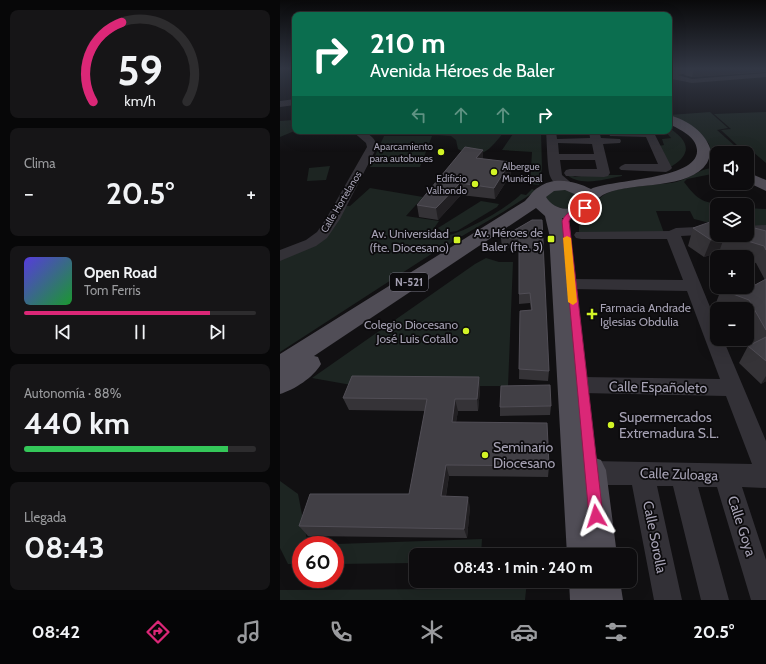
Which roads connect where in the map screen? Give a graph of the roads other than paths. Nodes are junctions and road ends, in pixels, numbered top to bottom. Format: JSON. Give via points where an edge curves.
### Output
{"nodes":[{"id":1,"x":292,"y":102,"type":"edge"},
{"id":2,"x":280,"y":104,"type":"edge"},
{"id":3,"x":672,"y":121,"type":"edge"},
{"id":4,"x":672,"y":126,"type":"edge"},
{"id":5,"x":362,"y":134,"type":"edge"},
{"id":6,"x":551,"y":134,"type":"edge"},
{"id":7,"x":626,"y":134,"type":"edge"},
{"id":8,"x":650,"y":134,"type":"edge"},
{"id":9,"x":614,"y":135,"type":"edge"},
{"id":10,"x":595,"y":136,"type":"edge"},
{"id":11,"x":688,"y":138,"type":"junction"},
{"id":12,"x":561,"y":141,"type":"dead end"},
{"id":13,"x":600,"y":156,"type":"junction"},
{"id":14,"x":554,"y":157,"type":"junction"},
{"id":15,"x":707,"y":162,"type":"junction"},
{"id":16,"x":666,"y":170,"type":"junction"},
{"id":17,"x":754,"y":180,"type":"edge"},
{"id":18,"x":571,"y":182,"type":"junction"},
{"id":19,"x":598,"y":186,"type":"junction"},
{"id":20,"x":766,"y":186,"type":"edge"},
{"id":21,"x":550,"y":195,"type":"junction"},
{"id":22,"x":574,"y":212,"type":"junction"},
{"id":23,"x":766,"y":229,"type":"edge"},
{"id":24,"x":710,"y":230,"type":"edge"},
{"id":25,"x":754,"y":230,"type":"edge"},
{"id":26,"x":581,"y":235,"type":"dead end"},
{"id":27,"x":673,"y":235,"type":"junction"},
{"id":28,"x":280,"y":256,"type":"edge"},
{"id":29,"x":571,"y":284,"type":"junction"},
{"id":30,"x":693,"y":286,"type":"junction"},
{"id":31,"x":280,"y":366,"type":"edge"},
{"id":32,"x":280,"y":384,"type":"edge"},
{"id":33,"x":582,"y":386,"type":"junction"},
{"id":34,"x":734,"y":388,"type":"junction"},
{"id":35,"x":766,"y":470,"type":"edge"},
{"id":36,"x":591,"y":473,"type":"junction"},
{"id":37,"x":642,"y":473,"type":"junction"},
{"id":38,"x":682,"y":474,"type":"junction"},
{"id":39,"x":726,"y":476,"type":"junction"},
{"id":40,"x":766,"y":476,"type":"edge"},
{"id":41,"x":583,"y":548,"type":"edge"},
{"id":42,"x":599,"y":548,"type":"edge"},
{"id":43,"x":587,"y":588,"type":"edge"},
{"id":44,"x":604,"y":588,"type":"edge"},
{"id":45,"x":588,"y":600,"type":"edge"},
{"id":46,"x":605,"y":600,"type":"edge"},
{"id":47,"x":668,"y":600,"type":"edge"},
{"id":48,"x":715,"y":600,"type":"edge"},
{"id":49,"x":765,"y":600,"type":"edge"}],
"edges":[{"from":1,"to":2,"type":"street"},
{"from":3,"to":15,"type":"main road","via":[[698,137]]},
{"from":4,"to":11,"type":"main road"},
{"from":5,"to":28,"type":"street","name":"Calle Hortelanos","via":[[371,142],[372,147],[333,219],[322,235],[311,243]]},
{"from":6,"to":14,"type":"street"},
{"from":7,"to":9,"type":"street"},
{"from":8,"to":16,"type":"street"},
{"from":9,"to":10,"type":"street"},
{"from":9,"to":16,"type":"street","via":[[625,171]]},
{"from":10,"to":12,"type":"street"},
{"from":10,"to":13,"type":"street"},
{"from":11,"to":15,"type":"main road","via":[[696,146],[696,156]]},
{"from":11,"to":16,"type":"main road","via":[[692,145],[692,153],[681,167]]},
{"from":13,"to":14,"type":"street"},
{"from":13,"to":19,"type":"street"},
{"from":14,"to":21,"type":"street"},
{"from":15,"to":16,"type":"main road","via":[[694,162],[685,168]]},
{"from":15,"to":19,"type":"main road","via":[[669,178]]},
{"from":16,"to":19,"type":"main road"},
{"from":17,"to":20,"type":"main road"},
{"from":18,"to":19,"type":"street"},
{"from":18,"to":19,"type":"main road","via":[[586,193]]},
{"from":18,"to":21,"type":"main road","via":[[558,186]]},
{"from":19,"to":21,"type":"street","via":[[576,183],[562,177]]},
{"from":19,"to":22,"type":"main road","via":[[585,208]]},
{"from":21,"to":22,"type":"main road","via":[[557,212]]},
{"from":21,"to":31,"type":"main road","number":"N-521"},
{"from":21,"to":32,"type":"main road","number":"N-521","via":[[549,220],[536,218],[518,221]]},
{"from":21,"to":41,"type":"main road","via":[[558,233]]},
{"from":22,"to":29,"type":"main road","via":[[566,221]]},
{"from":23,"to":25,"type":"street"},
{"from":24,"to":27,"type":"street","via":[[682,231]]},
{"from":26,"to":27,"type":"street"},
{"from":27,"to":30,"type":"street"},
{"from":29,"to":30,"type":"street"},
{"from":29,"to":33,"type":"main road"},
{"from":30,"to":34,"type":"street"},
{"from":33,"to":34,"type":"street","name":"Calle Españoleto"},
{"from":33,"to":36,"type":"main road"},
{"from":34,"to":35,"type":"street"},
{"from":36,"to":37,"type":"street","name":"Calle Zuloaga"},
{"from":36,"to":42,"type":"main road"},
{"from":37,"to":38,"type":"street","name":"Calle Zuloaga"},
{"from":37,"to":47,"type":"street","name":"Calle Sorolla"},
{"from":38,"to":39,"type":"street","name":"Calle Zuloaga"},
{"from":38,"to":48,"type":"street"},
{"from":39,"to":40,"type":"street","name":"Calle Zuloaga"},
{"from":39,"to":49,"type":"street","name":"Calle Goya"},
{"from":43,"to":45,"type":"main road"},
{"from":44,"to":46,"type":"main road"}]}
